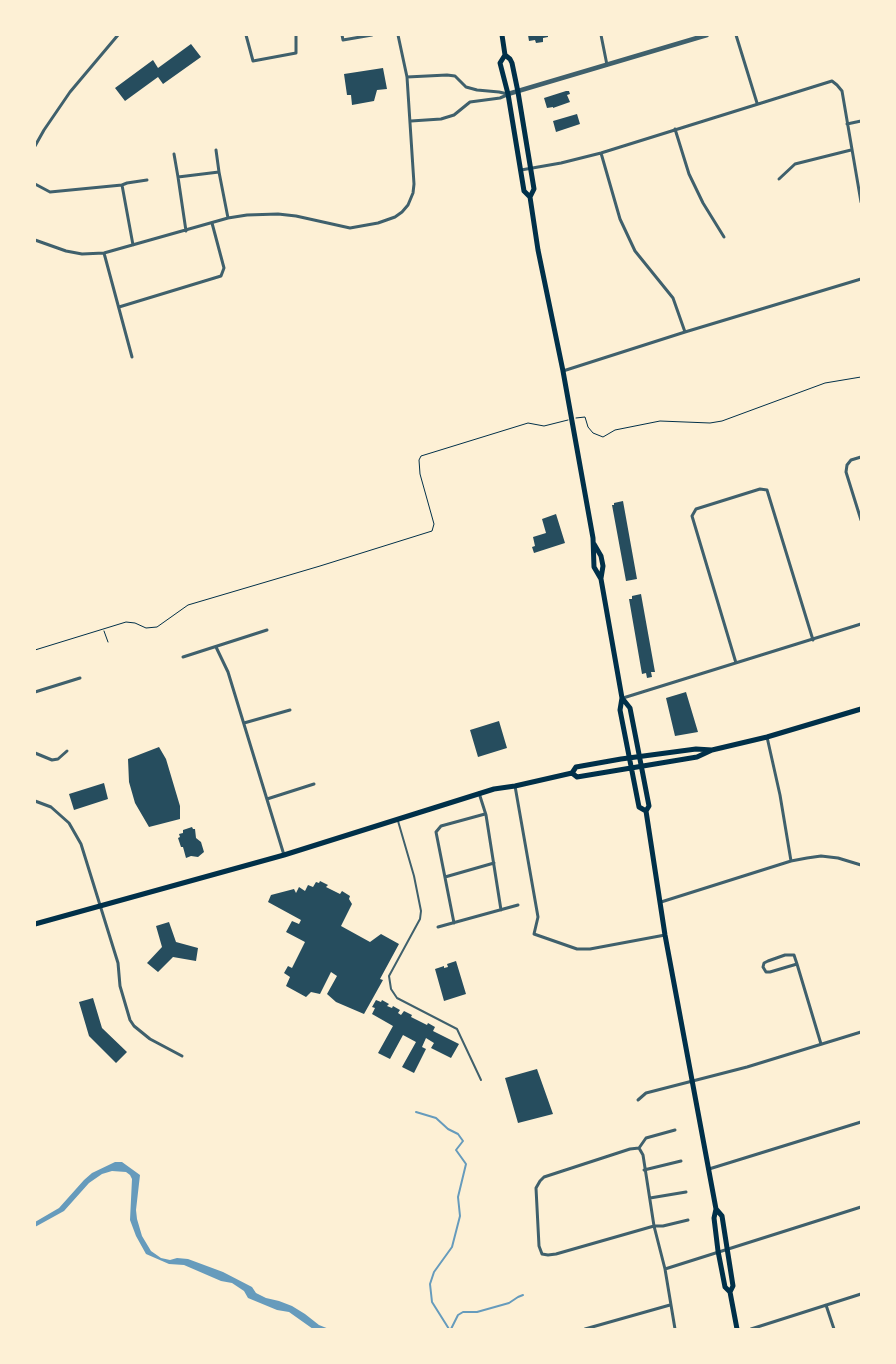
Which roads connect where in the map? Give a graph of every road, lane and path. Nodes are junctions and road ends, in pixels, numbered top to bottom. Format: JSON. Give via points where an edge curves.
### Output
{"nodes":[{"id":1,"x":118,"y":35,"type":"edge"},
{"id":2,"x":246,"y":35,"type":"edge"},
{"id":3,"x":296,"y":35,"type":"edge"},
{"id":4,"x":342,"y":35,"type":"edge"},
{"id":5,"x":372,"y":35,"type":"edge"},
{"id":6,"x":398,"y":35,"type":"edge"},
{"id":7,"x":502,"y":35,"type":"edge"},
{"id":8,"x":601,"y":35,"type":"edge"},
{"id":9,"x":708,"y":35,"type":"edge"},
{"id":10,"x":736,"y":35,"type":"edge"},
{"id":11,"x":505,"y":55,"type":"junction"},
{"id":12,"x":607,"y":66,"type":"junction"},
{"id":13,"x":407,"y":77,"type":"junction"},
{"id":14,"x":518,"y":92,"type":"junction"},
{"id":15,"x":508,"y":94,"type":"junction"},
{"id":16,"x":757,"y":104,"type":"junction"},
{"id":17,"x":411,"y":121,"type":"junction"},
{"id":18,"x":861,"y":121,"type":"edge"},
{"id":19,"x":847,"y":124,"type":"junction"},
{"id":20,"x":674,"y":129,"type":"junction"},
{"id":21,"x":35,"y":146,"type":"edge"},
{"id":22,"x":216,"y":150,"type":"dead end"},
{"id":23,"x":851,"y":150,"type":"junction"},
{"id":24,"x":601,"y":153,"type":"junction"},
{"id":25,"x":174,"y":154,"type":"dead end"},
{"id":26,"x":531,"y":168,"type":"junction"},
{"id":27,"x":520,"y":170,"type":"junction"},
{"id":28,"x":219,"y":172,"type":"junction"},
{"id":29,"x":178,"y":177,"type":"junction"},
{"id":30,"x":779,"y":179,"type":"dead end"},
{"id":31,"x":147,"y":180,"type":"dead end"},
{"id":32,"x":35,"y":184,"type":"edge"},
{"id":33,"x":122,"y":185,"type":"junction"},
{"id":34,"x":530,"y":198,"type":"junction"},
{"id":35,"x":861,"y":202,"type":"edge"},
{"id":36,"x":228,"y":218,"type":"junction"},
{"id":37,"x":212,"y":224,"type":"junction"},
{"id":38,"x":186,"y":231,"type":"junction"},
{"id":39,"x":724,"y":237,"type":"dead end"},
{"id":40,"x":35,"y":240,"type":"edge"},
{"id":41,"x":133,"y":245,"type":"junction"},
{"id":42,"x":104,"y":253,"type":"junction"},
{"id":43,"x":861,"y":279,"type":"edge"},
{"id":44,"x":119,"y":307,"type":"junction"},
{"id":45,"x":685,"y":332,"type":"junction"},
{"id":46,"x":132,"y":357,"type":"dead end"},
{"id":47,"x":563,"y":372,"type":"junction"},
{"id":48,"x":861,"y":377,"type":"edge"},
{"id":49,"x":577,"y":418,"type":"dead end"},
{"id":50,"x":564,"y":420,"type":"dead end"},
{"id":51,"x":861,"y":457,"type":"edge"},
{"id":52,"x":861,"y":520,"type":"edge"},
{"id":53,"x":861,"y":624,"type":"edge"},
{"id":54,"x":104,"y":630,"type":"junction"},
{"id":55,"x":267,"y":630,"type":"dead end"},
{"id":56,"x":812,"y":640,"type":"junction"},
{"id":57,"x":108,"y":642,"type":"dead end"},
{"id":58,"x":216,"y":647,"type":"junction"},
{"id":59,"x":35,"y":650,"type":"edge"},
{"id":60,"x":183,"y":657,"type":"dead end"},
{"id":61,"x":736,"y":663,"type":"junction"},
{"id":62,"x":80,"y":678,"type":"dead end"},
{"id":63,"x":35,"y":692,"type":"edge"},
{"id":64,"x":622,"y":698,"type":"junction"},
{"id":65,"x":861,"y":709,"type":"edge"},
{"id":66,"x":290,"y":710,"type":"dead end"},
{"id":67,"x":244,"y":723,"type":"junction"},
{"id":68,"x":767,"y":737,"type":"junction"},
{"id":69,"x":712,"y":750,"type":"junction"},
{"id":70,"x":67,"y":751,"type":"dead end"},
{"id":71,"x":35,"y":753,"type":"edge"},
{"id":72,"x":640,"y":758,"type":"junction"},
{"id":73,"x":630,"y":759,"type":"junction"},
{"id":74,"x":642,"y":766,"type":"junction"},
{"id":75,"x":632,"y":768,"type":"junction"},
{"id":76,"x":572,"y":773,"type":"junction"},
{"id":77,"x":314,"y":784,"type":"dead end"},
{"id":78,"x":515,"y":786,"type":"junction"},
{"id":79,"x":479,"y":793,"type":"junction"},
{"id":80,"x":267,"y":799,"type":"junction"},
{"id":81,"x":35,"y":801,"type":"edge"},
{"id":82,"x":646,"y":811,"type":"junction"},
{"id":83,"x":485,"y":814,"type":"junction"},
{"id":84,"x":398,"y":819,"type":"junction"},
{"id":85,"x":284,"y":855,"type":"junction"},
{"id":86,"x":791,"y":861,"type":"junction"},
{"id":87,"x":494,"y":863,"type":"junction"},
{"id":88,"x":861,"y":865,"type":"edge"},
{"id":89,"x":445,"y":877,"type":"junction"},
{"id":90,"x":661,"y":902,"type":"junction"},
{"id":91,"x":100,"y":905,"type":"junction"},
{"id":92,"x":518,"y":905,"type":"dead end"},
{"id":93,"x":501,"y":910,"type":"junction"},
{"id":94,"x":454,"y":923,"type":"junction"},
{"id":95,"x":35,"y":924,"type":"edge"},
{"id":96,"x":438,"y":927,"type":"dead end"},
{"id":97,"x":665,"y":934,"type":"junction"},
{"id":98,"x":797,"y":964,"type":"junction"},
{"id":99,"x":861,"y":1032,"type":"edge"},
{"id":100,"x":821,"y":1044,"type":"junction"},
{"id":101,"x":182,"y":1056,"type":"dead end"},
{"id":102,"x":481,"y":1080,"type":"dead end"},
{"id":103,"x":691,"y":1082,"type":"junction"},
{"id":104,"x":638,"y":1100,"type":"dead end"},
{"id":105,"x":861,"y":1122,"type":"edge"},
{"id":106,"x":675,"y":1130,"type":"dead end"},
{"id":107,"x":639,"y":1148,"type":"junction"},
{"id":108,"x":681,"y":1161,"type":"dead end"},
{"id":109,"x":709,"y":1169,"type":"junction"},
{"id":110,"x":644,"y":1170,"type":"junction"},
{"id":111,"x":686,"y":1192,"type":"dead end"},
{"id":112,"x":650,"y":1198,"type":"junction"},
{"id":113,"x":861,"y":1207,"type":"edge"},
{"id":114,"x":716,"y":1209,"type":"junction"},
{"id":115,"x":688,"y":1220,"type":"dead end"},
{"id":116,"x":654,"y":1226,"type":"junction"},
{"id":117,"x":727,"y":1248,"type":"junction"},
{"id":118,"x":718,"y":1251,"type":"junction"},
{"id":119,"x":665,"y":1269,"type":"junction"},
{"id":120,"x":730,"y":1292,"type":"junction"},
{"id":121,"x":861,"y":1294,"type":"edge"},
{"id":122,"x":670,"y":1305,"type":"junction"},
{"id":123,"x":826,"y":1305,"type":"junction"},
{"id":124,"x":585,"y":1329,"type":"edge"},
{"id":125,"x":675,"y":1329,"type":"edge"},
{"id":126,"x":737,"y":1329,"type":"edge"},
{"id":127,"x":751,"y":1329,"type":"edge"},
{"id":128,"x":834,"y":1329,"type":"edge"}],
"edges":[{"from":1,"to":21,"type":"street","via":[[70,92]]},
{"from":2,"to":3,"type":"street","via":[[253,61],[296,54]]},
{"from":4,"to":5,"type":"street","via":[[343,40]]},
{"from":6,"to":13,"type":"street"},
{"from":7,"to":11,"type":"main road"},
{"from":8,"to":12,"type":"street"},
{"from":9,"to":12,"type":"street"},
{"from":10,"to":16,"type":"street"},
{"from":11,"to":14,"type":"main road","via":[[512,63]]},
{"from":11,"to":15,"type":"main road","via":[[500,64]]},
{"from":12,"to":14,"type":"street"},
{"from":13,"to":15,"type":"street","via":[[447,74],[455,76],[466,87]]},
{"from":13,"to":17,"type":"street"},
{"from":14,"to":15,"type":"street"},
{"from":14,"to":26,"type":"main road"},
{"from":15,"to":17,"type":"street","via":[[470,102],[447,117]]},
{"from":15,"to":27,"type":"main road"},
{"from":16,"to":19,"type":"street","via":[[832,81],[842,91]]},
{"from":16,"to":20,"type":"street"},
{"from":17,"to":36,"type":"street","via":[[413,193],[402,212],[394,217],[378,224],[350,228],[278,214]]},
{"from":18,"to":19,"type":"street"},
{"from":19,"to":23,"type":"street"},
{"from":20,"to":24,"type":"street"},
{"from":20,"to":39,"type":"street","via":[[702,203]]},
{"from":22,"to":28,"type":"street"},
{"from":23,"to":30,"type":"street","via":[[795,164]]},
{"from":23,"to":35,"type":"street"},
{"from":24,"to":26,"type":"street"},
{"from":24,"to":45,"type":"street","via":[[620,220],[635,250],[673,298]]},
{"from":25,"to":29,"type":"street"},
{"from":26,"to":27,"type":"street"},
{"from":26,"to":34,"type":"main road","via":[[534,189]]},
{"from":27,"to":34,"type":"main road","via":[[524,191]]},
{"from":28,"to":29,"type":"street"},
{"from":28,"to":36,"type":"street"},
{"from":29,"to":38,"type":"street"},
{"from":31,"to":33,"type":"street"},
{"from":32,"to":33,"type":"street","via":[[50,192]]},
{"from":33,"to":41,"type":"street"},
{"from":34,"to":47,"type":"main road"},
{"from":36,"to":37,"type":"street"},
{"from":37,"to":38,"type":"street"},
{"from":37,"to":44,"type":"street","via":[[224,268],[221,276]]},
{"from":38,"to":41,"type":"street"},
{"from":40,"to":42,"type":"street","via":[[66,251]]},
{"from":41,"to":42,"type":"street"},
{"from":42,"to":44,"type":"street"},
{"from":43,"to":45,"type":"street"},
{"from":44,"to":46,"type":"street"},
{"from":45,"to":47,"type":"street"},
{"from":47,"to":64,"type":"main road","via":[[594,544],[594,567],[600,579]]},
{"from":48,"to":49,"type":"path","via":[[826,383],[710,423],[660,421],[615,430],[603,437],[593,434],[585,417]]},
{"from":50,"to":54,"type":"path","via":[[544,426],[528,423],[421,456],[418,460],[420,474],[434,524],[432,531],[188,605],[152,629],[126,622]]},
{"from":51,"to":52,"type":"street","via":[[851,460],[846,472]]},
{"from":53,"to":56,"type":"street"},
{"from":54,"to":57,"type":"path"},
{"from":54,"to":59,"type":"path"},
{"from":55,"to":58,"type":"street"},
{"from":56,"to":61,"type":"street"},
{"from":56,"to":61,"type":"street","via":[[767,490],[760,489],[696,509],[692,516]]},
{"from":58,"to":60,"type":"street"},
{"from":58,"to":67,"type":"street","via":[[228,672]]},
{"from":61,"to":64,"type":"street"},
{"from":62,"to":63,"type":"street"},
{"from":64,"to":72,"type":"main road","via":[[630,708]]},
{"from":64,"to":73,"type":"main road","via":[[620,710]]},
{"from":65,"to":68,"type":"main road"},
{"from":66,"to":67,"type":"street"},
{"from":67,"to":80,"type":"street"},
{"from":68,"to":69,"type":"main road"},
{"from":68,"to":86,"type":"street"},
{"from":69,"to":72,"type":"main road","via":[[696,749]]},
{"from":69,"to":74,"type":"main road","via":[[697,757]]},
{"from":70,"to":71,"type":"street","via":[[52,760]]},
{"from":72,"to":73,"type":"main road"},
{"from":72,"to":74,"type":"main road"},
{"from":73,"to":75,"type":"main road"},
{"from":73,"to":76,"type":"main road","via":[[576,767]]},
{"from":74,"to":75,"type":"main road"},
{"from":74,"to":82,"type":"main road","via":[[649,806]]},
{"from":75,"to":76,"type":"main road","via":[[578,777]]},
{"from":75,"to":82,"type":"main road","via":[[639,807]]},
{"from":76,"to":78,"type":"main road"},
{"from":77,"to":80,"type":"street"},
{"from":78,"to":79,"type":"main road"},
{"from":78,"to":97,"type":"street","via":[[538,917],[534,934],[577,949]]},
{"from":79,"to":83,"type":"street"},
{"from":79,"to":84,"type":"main road"},
{"from":80,"to":85,"type":"street"},
{"from":81,"to":91,"type":"street","via":[[51,807],[69,823],[81,844]]},
{"from":82,"to":90,"type":"main road"},
{"from":83,"to":87,"type":"street"},
{"from":83,"to":89,"type":"street","via":[[438,829],[436,835]]},
{"from":84,"to":85,"type":"main road"},
{"from":84,"to":102,"type":"lane","via":[[421,911],[420,919],[389,976],[391,989],[396,998],[457,1029]]},
{"from":85,"to":91,"type":"main road"},
{"from":86,"to":88,"type":"street","via":[[821,856]]},
{"from":86,"to":90,"type":"street"},
{"from":87,"to":89,"type":"street"},
{"from":87,"to":93,"type":"street"},
{"from":89,"to":94,"type":"street"},
{"from":90,"to":97,"type":"main road"},
{"from":91,"to":95,"type":"main road"},
{"from":91,"to":101,"type":"street","via":[[119,967],[120,986],[130,1020],[150,1039]]},
{"from":92,"to":93,"type":"street"},
{"from":93,"to":94,"type":"street"},
{"from":94,"to":96,"type":"street"},
{"from":97,"to":103,"type":"main road"},
{"from":98,"to":98,"type":"street","via":[[794,955],[785,955],[764,963],[763,967],[770,972]]},
{"from":98,"to":100,"type":"street"},
{"from":99,"to":100,"type":"street"},
{"from":100,"to":103,"type":"street"},
{"from":103,"to":104,"type":"street","via":[[646,1093]]},
{"from":103,"to":109,"type":"main road"},
{"from":105,"to":109,"type":"street"},
{"from":106,"to":107,"type":"street","via":[[646,1138]]},
{"from":107,"to":110,"type":"street"},
{"from":107,"to":116,"type":"street","via":[[544,1177],[536,1188],[539,1246],[542,1254],[556,1254]]},
{"from":108,"to":110,"type":"street"},
{"from":109,"to":114,"type":"main road"},
{"from":110,"to":112,"type":"street"},
{"from":111,"to":112,"type":"street"},
{"from":112,"to":116,"type":"street"},
{"from":113,"to":117,"type":"street"},
{"from":114,"to":117,"type":"main road","via":[[722,1216]]},
{"from":114,"to":118,"type":"main road"},
{"from":115,"to":116,"type":"street"},
{"from":116,"to":119,"type":"street"},
{"from":117,"to":118,"type":"street"},
{"from":117,"to":120,"type":"main road","via":[[734,1286]]},
{"from":118,"to":119,"type":"street"},
{"from":118,"to":120,"type":"main road","via":[[725,1287]]},
{"from":119,"to":122,"type":"street"},
{"from":120,"to":126,"type":"main road"},
{"from":121,"to":123,"type":"street"},
{"from":122,"to":124,"type":"street"},
{"from":122,"to":125,"type":"street"},
{"from":123,"to":127,"type":"street"},
{"from":123,"to":128,"type":"street"}]}
